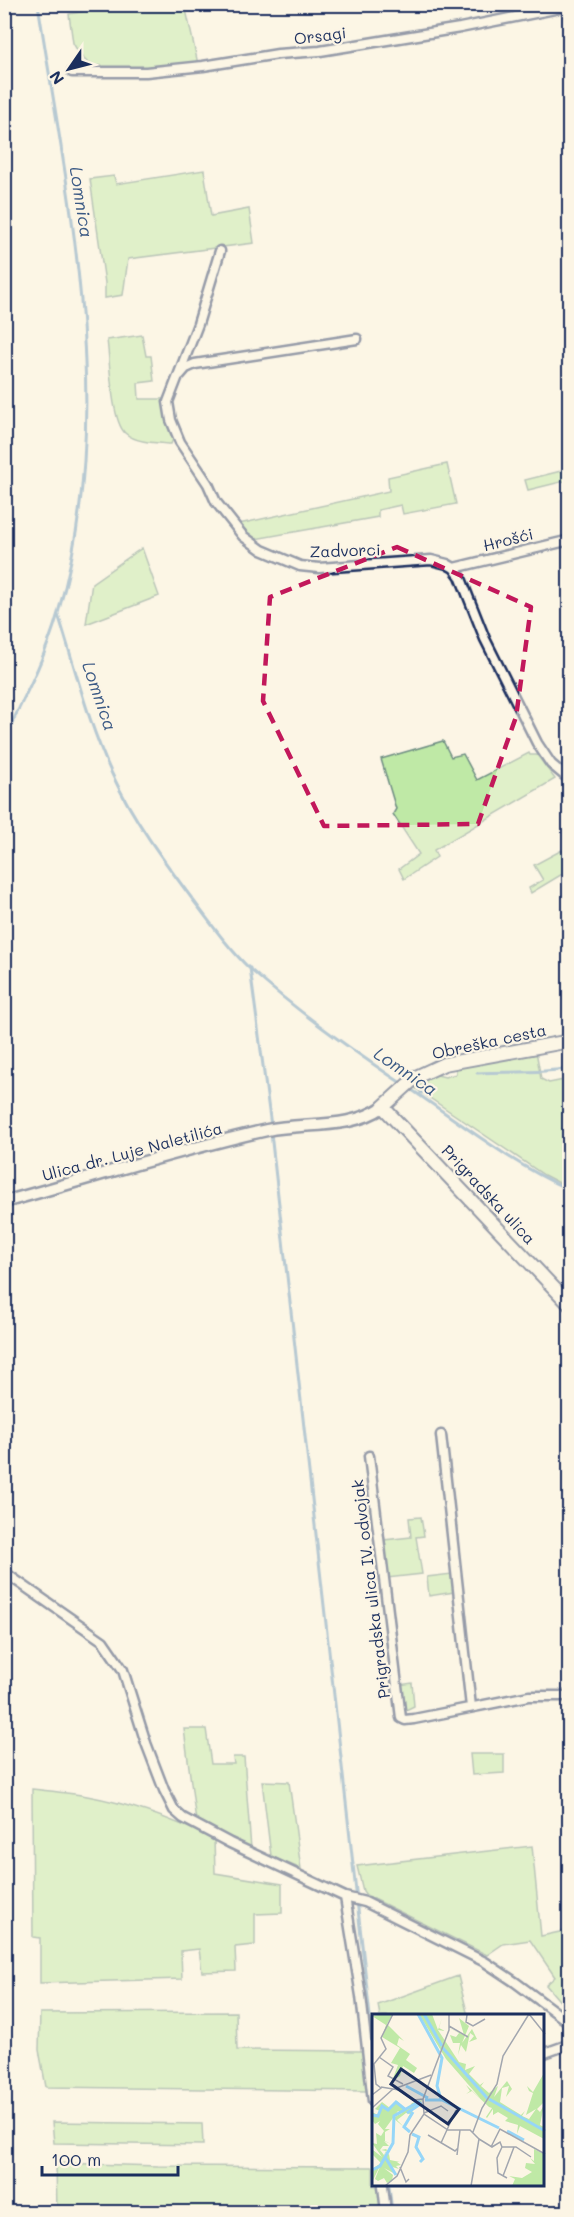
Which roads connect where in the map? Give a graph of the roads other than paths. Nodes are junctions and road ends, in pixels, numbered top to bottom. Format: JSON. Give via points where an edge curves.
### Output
{"nodes":[{"id":1,"x":570,"y":6,"type":"edge"},
{"id":2,"x":72,"y":72,"type":"dead end"},
{"id":3,"x":220,"y":251,"type":"dead end"},
{"id":4,"x":357,"y":339,"type":"dead end"},
{"id":5,"x":178,"y":377,"type":"junction"},
{"id":6,"x":570,"y":540,"type":"edge"},
{"id":7,"x":454,"y":568,"type":"junction"},
{"id":8,"x":570,"y":780,"type":"edge"},
{"id":9,"x":570,"y":1041,"type":"edge"},
{"id":10,"x":383,"y":1107,"type":"junction"},
{"id":11,"x":4,"y":1202,"type":"edge"},
{"id":12,"x":570,"y":1305,"type":"edge"},
{"id":13,"x":441,"y":1435,"type":"dead end"},
{"id":14,"x":369,"y":1456,"type":"dead end"},
{"id":15,"x":4,"y":1572,"type":"edge"},
{"id":16,"x":570,"y":1696,"type":"edge"},
{"id":17,"x":471,"y":1707,"type":"junction"},
{"id":18,"x":349,"y":1897,"type":"junction"},
{"id":19,"x":570,"y":2023,"type":"edge"},
{"id":20,"x":570,"y":2044,"type":"edge"},
{"id":21,"x":544,"y":2054,"type":"edge"},
{"id":22,"x":372,"y":2092,"type":"edge"},
{"id":23,"x":382,"y":2187,"type":"edge"},
{"id":24,"x":386,"y":2212,"type":"edge"}],
"edges":[{"from":1,"to":2,"type":"street","name":"Orsagi","via":[[320,51],[146,72]]},
{"from":3,"to":5,"type":"street","name":"Zadvorci"},
{"from":4,"to":5,"type":"street","via":[[195,363]]},
{"from":5,"to":7,"type":"street","name":"Zadvorci","via":[[167,408],[180,442],[227,519],[262,550],[300,566],[349,567],[431,560]]},
{"from":6,"to":7,"type":"street","name":"Hrošći"},
{"from":7,"to":8,"type":"street","via":[[537,743],[551,764]]},
{"from":9,"to":10,"type":"main road","name":"Obreška cesta","via":[[444,1064],[416,1077]]},
{"from":10,"to":11,"type":"street","name":"Ulica dr. Luje Naletilića","via":[[355,1119],[271,1129]]},
{"from":10,"to":12,"type":"main road","name":"Prigradska ulica"},
{"from":13,"to":17,"type":"street"},
{"from":14,"to":17,"type":"street","name":"Prigradska ulica IV. odvojak","via":[[401,1718],[414,1719]]},
{"from":15,"to":18,"type":"street","via":[[103,1641],[123,1670],[174,1810],[230,1843]]},
{"from":16,"to":17,"type":"street","name":"Prigradska ulica IV. odvojak","via":[[529,1696]]},
{"from":18,"to":19,"type":"street","via":[[494,1967]]},
{"from":18,"to":22,"type":"street"},
{"from":20,"to":21,"type":"street"},
{"from":23,"to":24,"type":"street"}]}
